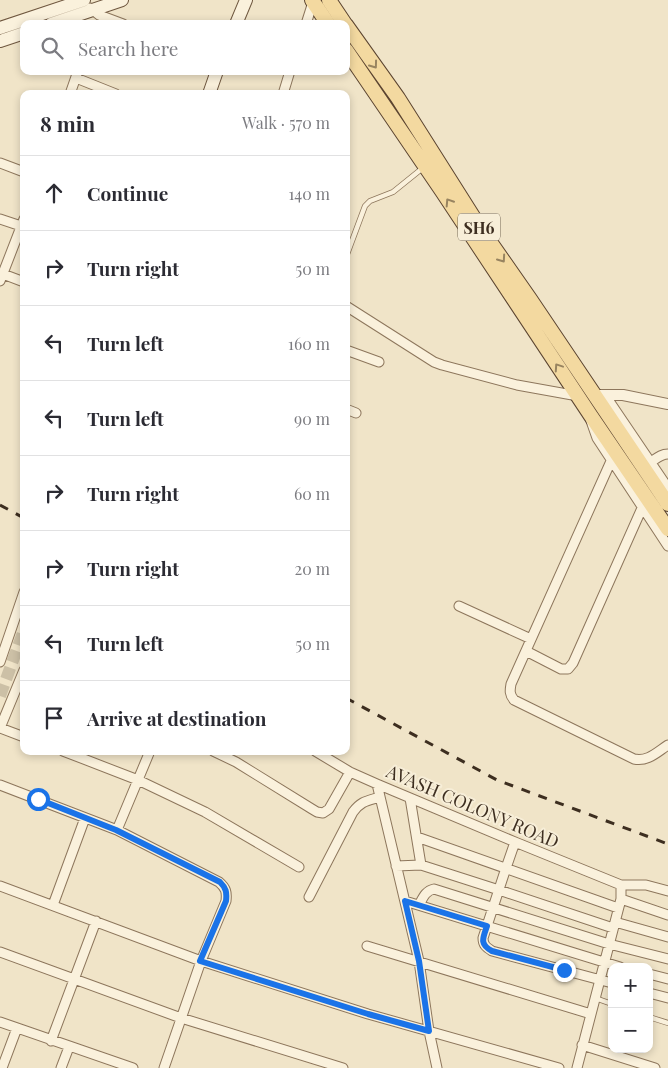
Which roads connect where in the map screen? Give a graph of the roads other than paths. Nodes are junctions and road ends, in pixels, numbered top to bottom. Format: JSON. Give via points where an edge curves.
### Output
{"nodes":[{"id":1,"x":122,"y":0,"type":"edge"},
{"id":2,"x":246,"y":0,"type":"edge"},
{"id":3,"x":329,"y":0,"type":"edge"},
{"id":4,"x":312,"y":1,"type":"edge"},
{"id":5,"x":91,"y":10,"type":"edge"},
{"id":6,"x":40,"y":20,"type":"edge"},
{"id":7,"x":62,"y":20,"type":"edge"},
{"id":8,"x":114,"y":20,"type":"edge"},
{"id":9,"x":238,"y":20,"type":"edge"},
{"id":10,"x":307,"y":20,"type":"edge"},
{"id":11,"x":325,"y":20,"type":"edge"},
{"id":12,"x":343,"y":20,"type":"edge"},
{"id":13,"x":20,"y":24,"type":"edge"},
{"id":14,"x":0,"y":28,"type":"edge"},
{"id":15,"x":350,"y":31,"type":"edge"},
{"id":16,"x":20,"y":34,"type":"edge"},
{"id":17,"x":0,"y":42,"type":"edge"},
{"id":18,"x":350,"y":56,"type":"edge"},
{"id":19,"x":77,"y":75,"type":"edge"},
{"id":20,"x":216,"y":75,"type":"edge"},
{"id":21,"x":289,"y":75,"type":"edge"},
{"id":22,"x":71,"y":90,"type":"edge"},
{"id":23,"x":108,"y":90,"type":"edge"},
{"id":24,"x":210,"y":90,"type":"edge"},
{"id":25,"x":284,"y":90,"type":"edge"},
{"id":26,"x":0,"y":163,"type":"edge"},
{"id":27,"x":425,"y":166,"type":"junction"},
{"id":28,"x":20,"y":170,"type":"edge"},
{"id":29,"x":0,"y":219,"type":"edge"},
{"id":30,"x":20,"y":223,"type":"edge"},
{"id":31,"x":20,"y":231,"type":"edge"},
{"id":32,"x":350,"y":246,"type":"edge"},
{"id":33,"x":1,"y":276,"type":"edge"},
{"id":34,"x":20,"y":281,"type":"edge"},
{"id":35,"x":350,"y":309,"type":"edge"},
{"id":36,"x":350,"y":351,"type":"edge"},
{"id":37,"x":379,"y":362,"type":"dead end"},
{"id":38,"x":600,"y":395,"type":"junction"},
{"id":39,"x":578,"y":396,"type":"junction"},
{"id":40,"x":668,"y":404,"type":"edge"},
{"id":41,"x":350,"y":411,"type":"edge"},
{"id":42,"x":356,"y":413,"type":"dead end"},
{"id":43,"x":591,"y":416,"type":"junction"},
{"id":44,"x":668,"y":454,"type":"edge"},
{"id":45,"x":611,"y":461,"type":"junction"},
{"id":46,"x":651,"y":462,"type":"junction"},
{"id":47,"x":668,"y":488,"type":"edge"},
{"id":48,"x":668,"y":504,"type":"edge"},
{"id":49,"x":642,"y":508,"type":"junction"},
{"id":50,"x":668,"y":529,"type":"edge"},
{"id":51,"x":668,"y":546,"type":"edge"},
{"id":52,"x":20,"y":602,"type":"edge"},
{"id":53,"x":458,"y":606,"type":"dead end"},
{"id":54,"x":531,"y":640,"type":"junction"},
{"id":55,"x":3,"y":644,"type":"edge"},
{"id":56,"x":526,"y":651,"type":"junction"},
{"id":57,"x":0,"y":662,"type":"edge"},
{"id":58,"x":20,"y":680,"type":"edge"},
{"id":59,"x":0,"y":728,"type":"edge"},
{"id":60,"x":20,"y":735,"type":"edge"},
{"id":61,"x":668,"y":745,"type":"edge"},
{"id":62,"x":73,"y":755,"type":"edge"},
{"id":63,"x":148,"y":755,"type":"edge"},
{"id":64,"x":221,"y":755,"type":"edge"},
{"id":65,"x":322,"y":755,"type":"edge"},
{"id":66,"x":350,"y":772,"type":"junction"},
{"id":67,"x":138,"y":780,"type":"junction"},
{"id":68,"x":377,"y":784,"type":"junction"},
{"id":69,"x":0,"y":785,"type":"edge"},
{"id":70,"x":380,"y":798,"type":"junction"},
{"id":71,"x":410,"y":798,"type":"junction"},
{"id":72,"x":85,"y":818,"type":"junction"},
{"id":73,"x":116,"y":830,"type":"junction"},
{"id":74,"x":416,"y":837,"type":"junction"},
{"id":75,"x":516,"y":842,"type":"junction"},
{"id":76,"x":299,"y":866,"type":"dead end"},
{"id":77,"x":396,"y":866,"type":"junction"},
{"id":78,"x":421,"y":866,"type":"junction"},
{"id":79,"x":506,"y":868,"type":"junction"},
{"id":80,"x":621,"y":885,"type":"junction"},
{"id":81,"x":0,"y":886,"type":"edge"},
{"id":82,"x":499,"y":890,"type":"junction"},
{"id":83,"x":668,"y":891,"type":"edge"},
{"id":84,"x":309,"y":897,"type":"dead end"},
{"id":85,"x":405,"y":901,"type":"junction"},
{"id":86,"x":620,"y":903,"type":"junction"},
{"id":87,"x":53,"y":905,"type":"junction"},
{"id":88,"x":419,"y":905,"type":"junction"},
{"id":89,"x":493,"y":907,"type":"junction"},
{"id":90,"x":668,"y":915,"type":"edge"},
{"id":91,"x":96,"y":921,"type":"junction"},
{"id":92,"x":614,"y":925,"type":"junction"},
{"id":93,"x":487,"y":926,"type":"junction"},
{"id":94,"x":668,"y":937,"type":"edge"},
{"id":95,"x":609,"y":944,"type":"junction"},
{"id":96,"x":368,"y":946,"type":"dead end"},
{"id":97,"x":0,"y":952,"type":"edge"},
{"id":98,"x":668,"y":959,"type":"edge"},
{"id":99,"x":200,"y":961,"type":"junction"},
{"id":100,"x":419,"y":961,"type":"junction"},
{"id":101,"x":604,"y":963,"type":"junction"},
{"id":102,"x":608,"y":964,"type":"edge"},
{"id":103,"x":653,"y":975,"type":"edge"},
{"id":104,"x":75,"y":979,"type":"junction"},
{"id":105,"x":668,"y":979,"type":"edge"},
{"id":106,"x":600,"y":980,"type":"junction"},
{"id":107,"x":608,"y":983,"type":"edge"},
{"id":108,"x":653,"y":994,"type":"edge"},
{"id":109,"x":595,"y":998,"type":"junction"},
{"id":110,"x":668,"y":998,"type":"edge"},
{"id":111,"x":608,"y":1003,"type":"edge"},
{"id":112,"x":591,"y":1014,"type":"junction"},
{"id":113,"x":181,"y":1018,"type":"junction"},
{"id":114,"x":653,"y":1018,"type":"edge"},
{"id":115,"x":0,"y":1022,"type":"edge"},
{"id":116,"x":668,"y":1023,"type":"edge"},
{"id":117,"x":17,"y":1028,"type":"junction"},
{"id":118,"x":429,"y":1031,"type":"junction"},
{"id":119,"x":51,"y":1041,"type":"junction"},
{"id":120,"x":582,"y":1044,"type":"junction"},
{"id":121,"x":69,"y":1046,"type":"junction"},
{"id":122,"x":2,"y":1068,"type":"edge"},
{"id":123,"x":61,"y":1068,"type":"edge"},
{"id":124,"x":133,"y":1068,"type":"edge"},
{"id":125,"x":164,"y":1068,"type":"edge"},
{"id":126,"x":343,"y":1068,"type":"edge"},
{"id":127,"x":437,"y":1068,"type":"edge"},
{"id":128,"x":559,"y":1068,"type":"edge"},
{"id":129,"x":577,"y":1068,"type":"edge"},
{"id":130,"x":655,"y":1068,"type":"edge"}],
"edges":[{"from":1,"to":5,"type":"main road"},
{"from":2,"to":9,"type":"main road"},
{"from":3,"to":12,"type":"main road","number":"SH6"},
{"from":4,"to":10,"type":"street"},
{"from":4,"to":11,"type":"main road"},
{"from":5,"to":6,"type":"main road"},
{"from":5,"to":7,"type":"main road"},
{"from":5,"to":8,"type":"street"},
{"from":13,"to":14,"type":"main road"},
{"from":15,"to":38,"type":"main road","number":"SH6","one_way":true,"via":[[398,98],[479,226],[560,344]]},
{"from":16,"to":17,"type":"main road"},
{"from":18,"to":27,"type":"main road","number":"SH6"},
{"from":19,"to":22,"type":"street"},
{"from":19,"to":23,"type":"street"},
{"from":20,"to":24,"type":"main road"},
{"from":21,"to":25,"type":"street"},
{"from":26,"to":28,"type":"street"},
{"from":27,"to":32,"type":"lane","via":[[393,192],[365,206]]},
{"from":39,"to":27,"type":"main road","number":"SH6","one_way":true},
{"from":29,"to":30,"type":"street"},
{"from":31,"to":33,"type":"street"},
{"from":33,"to":34,"type":"street"},
{"from":35,"to":39,"type":"street","via":[[434,362],[517,386]]},
{"from":36,"to":37,"type":"street"},
{"from":38,"to":40,"type":"street","via":[[623,394]]},
{"from":38,"to":46,"type":"street"},
{"from":38,"to":48,"type":"main road","number":"SH6","via":[[616,426]]},
{"from":39,"to":43,"type":"main road","number":"SH6"},
{"from":41,"to":42,"type":"street"},
{"from":43,"to":45,"type":"street","via":[[594,432]]},
{"from":43,"to":50,"type":"main road","number":"SH6"},
{"from":44,"to":46,"type":"street"},
{"from":45,"to":49,"type":"street"},
{"from":45,"to":54,"type":"street"},
{"from":46,"to":47,"type":"street"},
{"from":49,"to":51,"type":"street"},
{"from":49,"to":56,"type":"street","via":[[573,663],[568,669],[561,669]]},
{"from":52,"to":55,"type":"street"},
{"from":53,"to":54,"type":"street"},
{"from":54,"to":56,"type":"street"},
{"from":55,"to":57,"type":"street"},
{"from":56,"to":61,"type":"street","via":[[511,684],[510,696],[514,700],[640,761]]},
{"from":58,"to":59,"type":"street"},
{"from":59,"to":60,"type":"street"},
{"from":62,"to":67,"type":"street"},
{"from":63,"to":67,"type":"street"},
{"from":64,"to":66,"type":"street","via":[[324,813]]},
{"from":65,"to":66,"type":"street","name":"AVASH COLONY ROAD"},
{"from":66,"to":68,"type":"street","name":"AVASH COLONY ROAD"},
{"from":67,"to":73,"type":"street"},
{"from":67,"to":76,"type":"street","via":[[205,812]]},
{"from":68,"to":70,"type":"street"},
{"from":68,"to":71,"type":"street","name":"AVASH COLONY ROAD"},
{"from":69,"to":72,"type":"street"},
{"from":70,"to":77,"type":"street"},
{"from":70,"to":84,"type":"street","via":[[358,805]]},
{"from":71,"to":74,"type":"street"},
{"from":71,"to":75,"type":"street","name":"AVASH COLONY ROAD"},
{"from":72,"to":73,"type":"street"},
{"from":72,"to":87,"type":"street"},
{"from":73,"to":99,"type":"street","via":[[225,887],[226,901]]},
{"from":74,"to":78,"type":"street"},
{"from":74,"to":79,"type":"street"},
{"from":75,"to":79,"type":"street"},
{"from":75,"to":80,"type":"street","name":"AVASH COLONY ROAD"},
{"from":77,"to":78,"type":"street"},
{"from":77,"to":85,"type":"street"},
{"from":78,"to":82,"type":"street"},
{"from":79,"to":82,"type":"street"},
{"from":79,"to":86,"type":"street"},
{"from":80,"to":83,"type":"street","via":[[646,885]]},
{"from":80,"to":86,"type":"street"},
{"from":81,"to":87,"type":"street"},
{"from":82,"to":89,"type":"street"},
{"from":82,"to":92,"type":"street"},
{"from":85,"to":88,"type":"street"},
{"from":85,"to":100,"type":"street"},
{"from":86,"to":90,"type":"street"},
{"from":86,"to":92,"type":"street"},
{"from":87,"to":91,"type":"street"},
{"from":88,"to":89,"type":"street","via":[[425,894],[434,889]]},
{"from":88,"to":93,"type":"street"},
{"from":89,"to":93,"type":"street"},
{"from":89,"to":95,"type":"street"},
{"from":91,"to":99,"type":"street"},
{"from":91,"to":104,"type":"street"},
{"from":92,"to":94,"type":"street"},
{"from":92,"to":95,"type":"street"},
{"from":93,"to":101,"type":"street"},
{"from":93,"to":106,"type":"street","via":[[483,944],[492,951]]},
{"from":95,"to":98,"type":"street"},
{"from":95,"to":101,"type":"street"},
{"from":96,"to":100,"type":"street"},
{"from":97,"to":104,"type":"street"},
{"from":99,"to":113,"type":"street"},
{"from":99,"to":118,"type":"street"},
{"from":100,"to":112,"type":"street"},
{"from":100,"to":118,"type":"street"},
{"from":101,"to":102,"type":"street"},
{"from":101,"to":106,"type":"street"},
{"from":103,"to":105,"type":"street"},
{"from":104,"to":113,"type":"street"},
{"from":104,"to":119,"type":"street"},
{"from":106,"to":107,"type":"street"},
{"from":106,"to":109,"type":"street"},
{"from":108,"to":110,"type":"street"},
{"from":109,"to":111,"type":"lane"},
{"from":109,"to":112,"type":"street"},
{"from":112,"to":120,"type":"street"},
{"from":113,"to":125,"type":"street"},
{"from":113,"to":126,"type":"street"},
{"from":114,"to":116,"type":"lane"},
{"from":115,"to":117,"type":"street"},
{"from":117,"to":119,"type":"street"},
{"from":117,"to":122,"type":"street"},
{"from":118,"to":127,"type":"street"},
{"from":118,"to":128,"type":"street"},
{"from":119,"to":121,"type":"street"},
{"from":120,"to":129,"type":"street"},
{"from":120,"to":130,"type":"street"},
{"from":121,"to":123,"type":"street"},
{"from":121,"to":124,"type":"street"}]}
